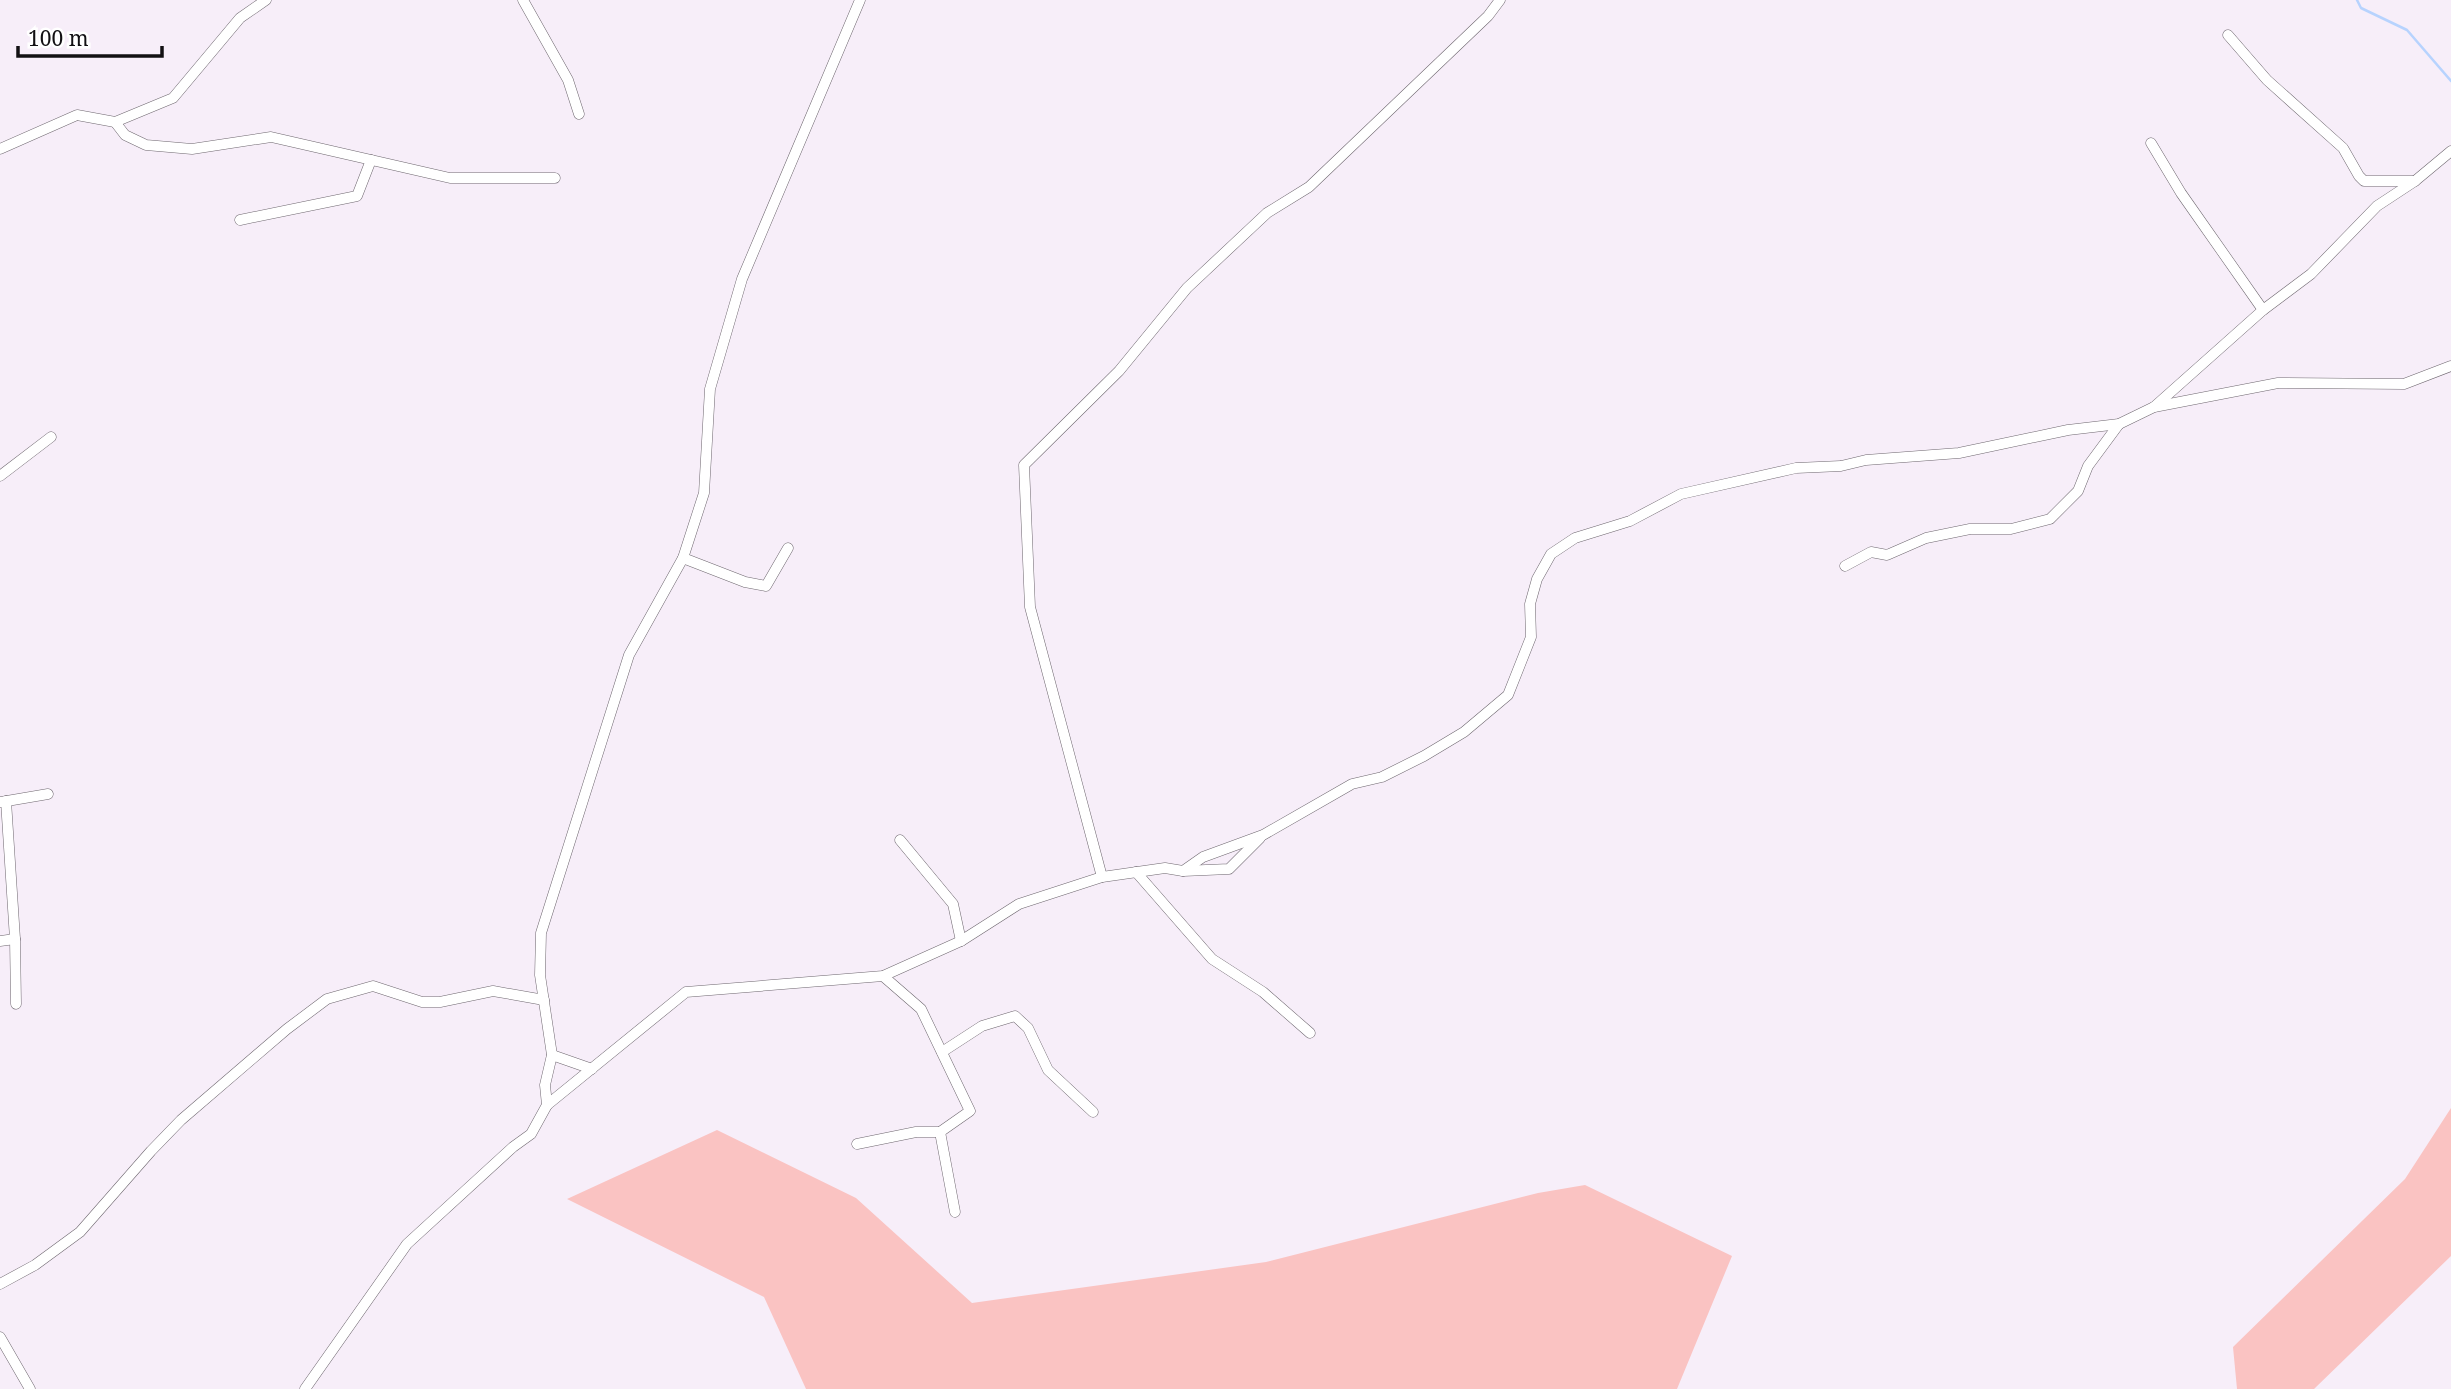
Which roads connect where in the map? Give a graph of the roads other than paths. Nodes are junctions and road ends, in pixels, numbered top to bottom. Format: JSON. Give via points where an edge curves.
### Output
{"nodes":[{"id":1,"x":266,"y":0,"type":"edge"},
{"id":2,"x":523,"y":0,"type":"edge"},
{"id":3,"x":860,"y":0,"type":"edge"},
{"id":4,"x":1500,"y":0,"type":"edge"},
{"id":5,"x":2228,"y":35,"type":"dead end"},
{"id":6,"x":579,"y":114,"type":"dead end"},
{"id":7,"x":115,"y":122,"type":"junction"},
{"id":8,"x":2151,"y":143,"type":"dead end"},
{"id":9,"x":0,"y":149,"type":"edge"},
{"id":10,"x":2451,"y":151,"type":"edge"},
{"id":11,"x":372,"y":160,"type":"junction"},
{"id":12,"x":555,"y":178,"type":"dead end"},
{"id":13,"x":2416,"y":181,"type":"junction"},
{"id":14,"x":240,"y":220,"type":"dead end"},
{"id":15,"x":2263,"y":310,"type":"junction"},
{"id":16,"x":2451,"y":366,"type":"edge"},
{"id":17,"x":2154,"y":407,"type":"junction"},
{"id":18,"x":2119,"y":424,"type":"junction"},
{"id":19,"x":51,"y":437,"type":"dead end"},
{"id":20,"x":0,"y":476,"type":"edge"},
{"id":21,"x":788,"y":548,"type":"dead end"},
{"id":22,"x":683,"y":558,"type":"junction"},
{"id":23,"x":1846,"y":566,"type":"dead end"},
{"id":24,"x":48,"y":794,"type":"dead end"},
{"id":25,"x":3,"y":801,"type":"edge"},
{"id":26,"x":1264,"y":835,"type":"junction"},
{"id":27,"x":900,"y":840,"type":"dead end"},
{"id":28,"x":1183,"y":871,"type":"junction"},
{"id":29,"x":1136,"y":872,"type":"junction"},
{"id":30,"x":1102,"y":877,"type":"junction"},
{"id":31,"x":15,"y":939,"type":"junction"},
{"id":32,"x":0,"y":941,"type":"edge"},
{"id":33,"x":961,"y":941,"type":"junction"},
{"id":34,"x":883,"y":975,"type":"junction"},
{"id":35,"x":544,"y":1000,"type":"junction"},
{"id":36,"x":16,"y":1004,"type":"dead end"},
{"id":37,"x":1310,"y":1033,"type":"dead end"},
{"id":38,"x":942,"y":1052,"type":"junction"},
{"id":39,"x":552,"y":1055,"type":"junction"},
{"id":40,"x":592,"y":1069,"type":"junction"},
{"id":41,"x":547,"y":1105,"type":"junction"},
{"id":42,"x":1093,"y":1112,"type":"dead end"},
{"id":43,"x":940,"y":1132,"type":"junction"},
{"id":44,"x":857,"y":1144,"type":"dead end"},
{"id":45,"x":955,"y":1212,"type":"dead end"},
{"id":46,"x":0,"y":1284,"type":"edge"},
{"id":47,"x":0,"y":1336,"type":"edge"},
{"id":48,"x":30,"y":1389,"type":"edge"},
{"id":49,"x":305,"y":1389,"type":"edge"}],
"edges":[{"from":1,"to":7,"type":"street","via":[[240,18],[173,98]]},
{"from":2,"to":6,"type":"street","via":[[568,80]]},
{"from":3,"to":22,"type":"street","via":[[742,279],[710,389],[704,494]]},
{"from":4,"to":30,"type":"street","via":[[1309,187],[1267,213],[1187,288],[1119,371],[1024,466],[1030,607]]},
{"from":5,"to":13,"type":"street","via":[[2267,80],[2343,148],[2364,181]]},
{"from":7,"to":9,"type":"street","via":[[77,116]]},
{"from":7,"to":11,"type":"street","via":[[125,135],[146,145],[192,149],[271,136]]},
{"from":8,"to":15,"type":"street"},
{"from":10,"to":13,"type":"street"},
{"from":11,"to":12,"type":"street","via":[[450,178]]},
{"from":11,"to":14,"type":"street","via":[[357,196]]},
{"from":13,"to":15,"type":"street","via":[[2377,206],[2312,274]]},
{"from":15,"to":17,"type":"street"},
{"from":16,"to":17,"type":"street","via":[[2404,384],[2278,383]]},
{"from":17,"to":18,"type":"street"},
{"from":18,"to":23,"type":"street","via":[[2088,466],[2078,491],[2050,519],[2011,529],[1970,529],[1926,538],[1887,555],[1871,552]]},
{"from":18,"to":26,"type":"street","via":[[1959,453],[1796,468],[1681,494],[1630,521],[1574,538],[1551,554],[1536,579],[1530,604],[1531,638],[1508,695],[1464,732],[1424,756],[1382,777],[1352,784]]},
{"from":19,"to":20,"type":"street"},
{"from":21,"to":22,"type":"street","via":[[766,586]]},
{"from":22,"to":35,"type":"street","via":[[629,656],[541,933]]},
{"from":24,"to":25,"type":"street"},
{"from":25,"to":31,"type":"street"},
{"from":26,"to":28,"type":"street","via":[[1203,857]]},
{"from":26,"to":28,"type":"street","via":[[1229,869]]},
{"from":27,"to":33,"type":"street","via":[[953,904]]},
{"from":28,"to":29,"type":"street"},
{"from":29,"to":30,"type":"street"},
{"from":29,"to":37,"type":"street","via":[[1212,959],[1263,992]]},
{"from":30,"to":33,"type":"street","via":[[1019,904]]},
{"from":31,"to":32,"type":"street"},
{"from":31,"to":36,"type":"street"},
{"from":33,"to":34,"type":"street"},
{"from":34,"to":38,"type":"street","via":[[921,1009]]},
{"from":34,"to":40,"type":"street","via":[[686,992]]},
{"from":35,"to":39,"type":"street"},
{"from":35,"to":46,"type":"street","via":[[493,991],[422,1002],[373,986],[327,999],[181,1120],[80,1233]]},
{"from":38,"to":42,"type":"street","via":[[982,1026],[1015,1016],[1028,1028],[1048,1070]]},
{"from":38,"to":43,"type":"street","via":[[970,1111]]},
{"from":39,"to":40,"type":"street"},
{"from":39,"to":41,"type":"street","via":[[545,1085]]},
{"from":40,"to":41,"type":"street"},
{"from":41,"to":49,"type":"street","via":[[531,1134],[407,1244]]},
{"from":43,"to":44,"type":"street"},
{"from":43,"to":45,"type":"street"},
{"from":47,"to":48,"type":"street"}]}
